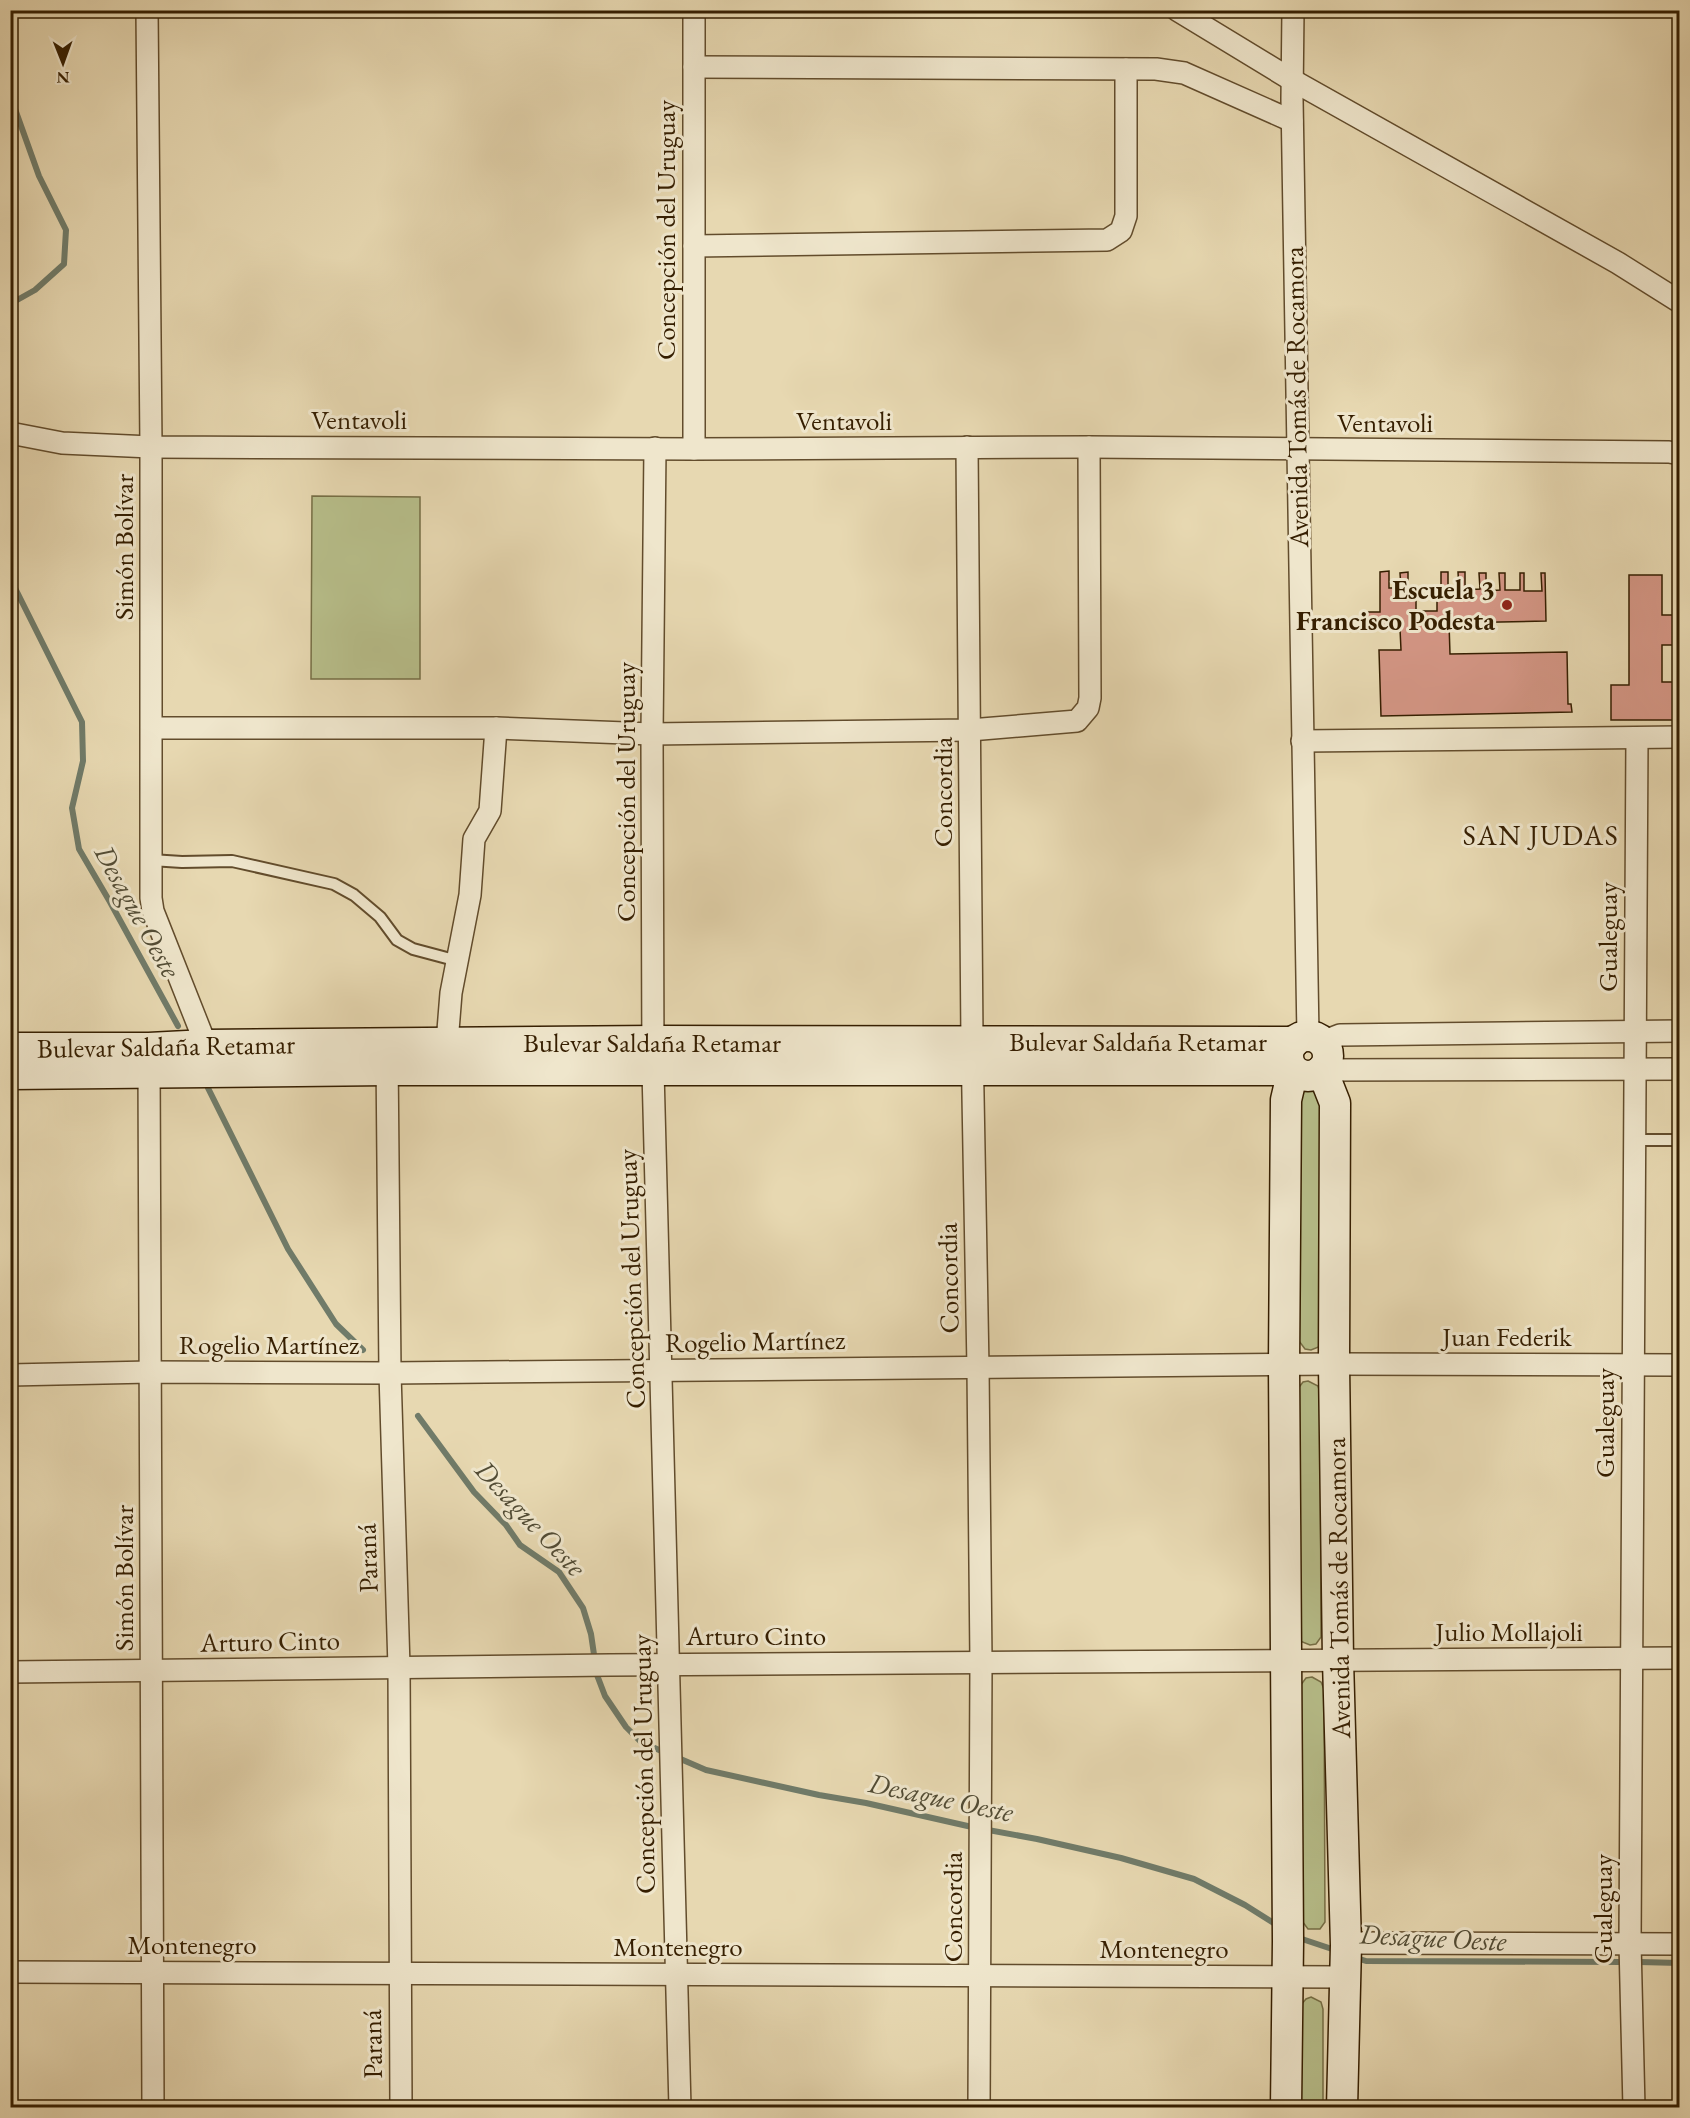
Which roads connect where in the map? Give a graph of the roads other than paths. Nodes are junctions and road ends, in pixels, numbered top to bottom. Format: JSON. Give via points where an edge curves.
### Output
{"nodes":[{"id":1,"x":147,"y":10,"type":"edge"},
{"id":2,"x":694,"y":10,"type":"edge"},
{"id":3,"x":1177,"y":10,"type":"edge"},
{"id":4,"x":1293,"y":10,"type":"edge"},
{"id":5,"x":694,"y":67,"type":"junction"},
{"id":6,"x":1126,"y":69,"type":"junction"},
{"id":7,"x":1292,"y":80,"type":"junction"},
{"id":8,"x":1292,"y":121,"type":"junction"},
{"id":9,"x":694,"y":246,"type":"junction"},
{"id":10,"x":1680,"y":302,"type":"edge"},
{"id":11,"x":10,"y":433,"type":"edge"},
{"id":12,"x":151,"y":447,"type":"junction"},
{"id":13,"x":968,"y":447,"type":"junction"},
{"id":14,"x":1089,"y":447,"type":"junction"},
{"id":15,"x":655,"y":448,"type":"junction"},
{"id":16,"x":694,"y":449,"type":"junction"},
{"id":17,"x":1297,"y":450,"type":"junction"},
{"id":18,"x":1680,"y":454,"type":"edge"},
{"id":19,"x":152,"y":728,"type":"junction"},
{"id":20,"x":496,"y":728,"type":"junction"},
{"id":21,"x":970,"y":730,"type":"junction"},
{"id":22,"x":652,"y":734,"type":"junction"},
{"id":23,"x":1680,"y":737,"type":"edge"},
{"id":24,"x":1637,"y":738,"type":"junction"},
{"id":25,"x":1302,"y":741,"type":"junction"},
{"id":26,"x":151,"y":860,"type":"junction"},
{"id":27,"x":458,"y":961,"type":"junction"},
{"id":28,"x":1680,"y":1031,"type":"edge"},
{"id":29,"x":1635,"y":1032,"type":"junction"},
{"id":30,"x":654,"y":1041,"type":"junction"},
{"id":31,"x":972,"y":1041,"type":"junction"},
{"id":32,"x":447,"y":1043,"type":"junction"},
{"id":33,"x":10,"y":1048,"type":"edge"},
{"id":34,"x":1308,"y":1052,"type":"junction"},
{"id":35,"x":387,"y":1057,"type":"junction"},
{"id":36,"x":210,"y":1059,"type":"junction"},
{"id":37,"x":149,"y":1061,"type":"junction"},
{"id":38,"x":1635,"y":1069,"type":"junction"},
{"id":39,"x":1680,"y":1069,"type":"edge"},
{"id":40,"x":653,"y":1071,"type":"junction"},
{"id":41,"x":973,"y":1071,"type":"junction"},
{"id":42,"x":10,"y":1074,"type":"edge"},
{"id":43,"x":1635,"y":1140,"type":"junction"},
{"id":44,"x":1680,"y":1140,"type":"edge"},
{"id":45,"x":1334,"y":1364,"type":"junction"},
{"id":46,"x":1284,"y":1365,"type":"junction"},
{"id":47,"x":1633,"y":1365,"type":"junction"},
{"id":48,"x":1680,"y":1365,"type":"edge"},
{"id":49,"x":978,"y":1368,"type":"junction"},
{"id":50,"x":662,"y":1371,"type":"junction"},
{"id":51,"x":150,"y":1372,"type":"junction"},
{"id":52,"x":390,"y":1373,"type":"junction"},
{"id":53,"x":10,"y":1375,"type":"edge"},
{"id":54,"x":1680,"y":1658,"type":"edge"},
{"id":55,"x":1632,"y":1659,"type":"junction"},
{"id":56,"x":1286,"y":1660,"type":"junction"},
{"id":57,"x":1338,"y":1660,"type":"junction"},
{"id":58,"x":981,"y":1662,"type":"junction"},
{"id":59,"x":669,"y":1664,"type":"junction"},
{"id":60,"x":399,"y":1667,"type":"junction"},
{"id":61,"x":152,"y":1671,"type":"junction"},
{"id":62,"x":10,"y":1672,"type":"edge"},
{"id":63,"x":1630,"y":1943,"type":"junction"},
{"id":64,"x":1680,"y":1944,"type":"edge"},
{"id":65,"x":1345,"y":1957,"type":"junction"},
{"id":66,"x":10,"y":1972,"type":"edge"},
{"id":67,"x":151,"y":1973,"type":"junction"},
{"id":68,"x":399,"y":1974,"type":"junction"},
{"id":69,"x":677,"y":1975,"type":"junction"},
{"id":70,"x":981,"y":1976,"type":"junction"},
{"id":71,"x":1288,"y":1977,"type":"junction"},
{"id":72,"x":153,"y":2108,"type":"edge"},
{"id":73,"x":400,"y":2108,"type":"edge"},
{"id":74,"x":680,"y":2108,"type":"edge"},
{"id":75,"x":979,"y":2108,"type":"edge"},
{"id":76,"x":1286,"y":2108,"type":"edge"},
{"id":77,"x":1342,"y":2108,"type":"edge"},
{"id":78,"x":1634,"y":2108,"type":"edge"}],
"edges":[{"from":1,"to":12,"type":"street","name":"Simón Bolívar"},
{"from":2,"to":5,"type":"street","name":"Concepción del Uruguay"},
{"from":3,"to":7,"type":"street"},
{"from":4,"to":7,"type":"street","name":"Avenida Tomás de Rocamora"},
{"from":5,"to":6,"type":"street"},
{"from":5,"to":9,"type":"street","name":"Concepción del Uruguay"},
{"from":6,"to":8,"type":"street","via":[[1184,74]]},
{"from":6,"to":9,"type":"street","via":[[1126,216],[1120,231],[1107,240]]},
{"from":7,"to":8,"type":"street","name":"Avenida Tomás de Rocamora"},
{"from":7,"to":10,"type":"street","via":[[1618,262]]},
{"from":8,"to":17,"type":"street","name":"Avenida Tomás de Rocamora"},
{"from":9,"to":16,"type":"street","name":"Concepción del Uruguay"},
{"from":11,"to":12,"type":"street","name":"Ventavoli","via":[[62,443]]},
{"from":12,"to":15,"type":"street","name":"Ventavoli"},
{"from":12,"to":19,"type":"street","name":"Simón Bolívar"},
{"from":13,"to":14,"type":"street","name":"Ventavoli"},
{"from":13,"to":16,"type":"street","name":"Ventavoli"},
{"from":13,"to":21,"type":"street","name":"Concordia"},
{"from":14,"to":17,"type":"street","name":"Ventavoli"},
{"from":14,"to":21,"type":"street","via":[[1088,708],[1077,722]]},
{"from":15,"to":16,"type":"street","name":"Ventavoli"},
{"from":15,"to":22,"type":"street","name":"Concepción del Uruguay"},
{"from":17,"to":18,"type":"street","name":"Ventavoli"},
{"from":17,"to":25,"type":"street","name":"Avenida Tomás de Rocamora"},
{"from":19,"to":20,"type":"street"},
{"from":19,"to":26,"type":"street","name":"Simón Bolívar"},
{"from":20,"to":22,"type":"street"},
{"from":20,"to":27,"type":"street","via":[[490,811],[474,839],[470,895]]},
{"from":21,"to":22,"type":"street"},
{"from":21,"to":31,"type":"street","name":"Concordia"},
{"from":22,"to":30,"type":"street","name":"Concepción del Uruguay"},
{"from":23,"to":24,"type":"street"},
{"from":24,"to":25,"type":"street"},
{"from":24,"to":29,"type":"street","name":"Gualeguay"},
{"from":25,"to":34,"type":"street","name":"Avenida Tomás de Rocamora"},
{"from":26,"to":27,"type":"lane","via":[[232,861],[334,884],[380,917],[397,940],[413,949]]},
{"from":26,"to":36,"type":"street","name":"Simón Bolívar","via":[[153,911]]},
{"from":27,"to":32,"type":"street"},
{"from":28,"to":29,"type":"street","name":"Bulevar Saldaña Retamar"},
{"from":29,"to":34,"type":"street","name":"Bulevar Saldaña Retamar","via":[[1340,1035]]},
{"from":29,"to":38,"type":"street","name":"Gualeguay"},
{"from":30,"to":31,"type":"street","name":"Bulevar Saldaña Retamar"},
{"from":30,"to":32,"type":"street","name":"Bulevar Saldaña Retamar"},
{"from":30,"to":40,"type":"street","name":"Concepción del Uruguay"},
{"from":31,"to":34,"type":"street","name":"Bulevar Saldaña Retamar"},
{"from":31,"to":41,"type":"street","name":"Concordia"},
{"from":32,"to":35,"type":"street","name":"Bulevar Saldaña Retamar"},
{"from":33,"to":37,"type":"street","name":"Bulevar Saldaña Retamar"},
{"from":34,"to":38,"type":"street","name":"Bulevar Saldaña Retamar"},
{"from":34,"to":41,"type":"street","name":"Bulevar Saldaña Retamar"},
{"from":34,"to":45,"type":"street","name":"Avenida Tomás de Rocamora","via":[[1335,1103]]},
{"from":34,"to":46,"type":"street","name":"Avenida Tomás de Rocamora","via":[[1287,1100]]},
{"from":35,"to":36,"type":"street","name":"Bulevar Saldaña Retamar"},
{"from":35,"to":40,"type":"street","name":"Bulevar Saldaña Retamar"},
{"from":35,"to":52,"type":"street","name":"Paraná"},
{"from":36,"to":37,"type":"street","name":"Bulevar Saldaña Retamar"},
{"from":37,"to":42,"type":"street","name":"Bulevar Saldaña Retamar"},
{"from":37,"to":51,"type":"street","name":"Simón Bolívar"},
{"from":38,"to":39,"type":"street","name":"Bulevar Saldaña Retamar"},
{"from":38,"to":43,"type":"street","name":"Gualeguay"},
{"from":40,"to":41,"type":"street","name":"Bulevar Saldaña Retamar"},
{"from":40,"to":50,"type":"street","name":"Concepción del Uruguay"},
{"from":41,"to":49,"type":"street","name":"Concordia"},
{"from":43,"to":44,"type":"lane"},
{"from":43,"to":47,"type":"street","name":"Gualeguay"},
{"from":45,"to":46,"type":"street","name":"Juan Federik"},
{"from":45,"to":47,"type":"street","name":"Juan Federik"},
{"from":45,"to":57,"type":"street","name":"Avenida Tomás de Rocamora"},
{"from":46,"to":49,"type":"street","name":"Rogelio Martínez"},
{"from":46,"to":56,"type":"street","name":"Avenida Tomás de Rocamora"},
{"from":47,"to":48,"type":"street","name":"Juan Federik"},
{"from":47,"to":55,"type":"street","name":"Gualeguay"},
{"from":49,"to":50,"type":"street","name":"Rogelio Martínez"},
{"from":49,"to":58,"type":"street","name":"Concordia"},
{"from":50,"to":52,"type":"street","name":"Rogelio Martínez"},
{"from":50,"to":59,"type":"street","name":"Concepción del Uruguay"},
{"from":51,"to":52,"type":"street","name":"Rogelio Martínez"},
{"from":51,"to":53,"type":"street","name":"Rogelio Martínez"},
{"from":51,"to":61,"type":"street","name":"Simón Bolívar"},
{"from":52,"to":60,"type":"street","name":"Paraná"},
{"from":54,"to":55,"type":"street","name":"Julio Mollajoli"},
{"from":55,"to":57,"type":"street","name":"Julio Mollajoli"},
{"from":55,"to":63,"type":"street","name":"Gualeguay"},
{"from":56,"to":57,"type":"street","name":"Julio Mollajoli"},
{"from":56,"to":58,"type":"street","name":"Arturo Cinto"},
{"from":56,"to":71,"type":"street","name":"Avenida Tomás de Rocamora"},
{"from":57,"to":65,"type":"street","name":"Avenida Tomás de Rocamora"},
{"from":58,"to":59,"type":"street","name":"Arturo Cinto"},
{"from":58,"to":70,"type":"street","name":"Concordia"},
{"from":59,"to":60,"type":"street","name":"Arturo Cinto"},
{"from":59,"to":69,"type":"street","name":"Concepción del Uruguay"},
{"from":60,"to":61,"type":"street","name":"Arturo Cinto"},
{"from":60,"to":68,"type":"street","name":"Paraná"},
{"from":61,"to":62,"type":"street","name":"Arturo Cinto"},
{"from":61,"to":67,"type":"street","name":"Simón Bolívar"},
{"from":63,"to":64,"type":"street","name":"Montenegro"},
{"from":63,"to":65,"type":"street","name":"Montenegro"},
{"from":63,"to":78,"type":"street","name":"Gualeguay"},
{"from":65,"to":71,"type":"street","name":"Montenegro"},
{"from":65,"to":77,"type":"street","name":"Avenida Tomás de Rocamora"},
{"from":66,"to":67,"type":"street","name":"Montenegro"},
{"from":67,"to":68,"type":"street","name":"Montenegro"},
{"from":67,"to":72,"type":"street","name":"Simón Bolívar"},
{"from":68,"to":69,"type":"street","name":"Montenegro"},
{"from":68,"to":73,"type":"street","name":"Paraná"},
{"from":69,"to":70,"type":"street","name":"Montenegro"},
{"from":69,"to":74,"type":"street","name":"Concepción del Uruguay"},
{"from":70,"to":71,"type":"street","name":"Montenegro"},
{"from":70,"to":75,"type":"street","name":"Concordia"},
{"from":71,"to":76,"type":"street","name":"Avenida Tomás de Rocamora"}]}
